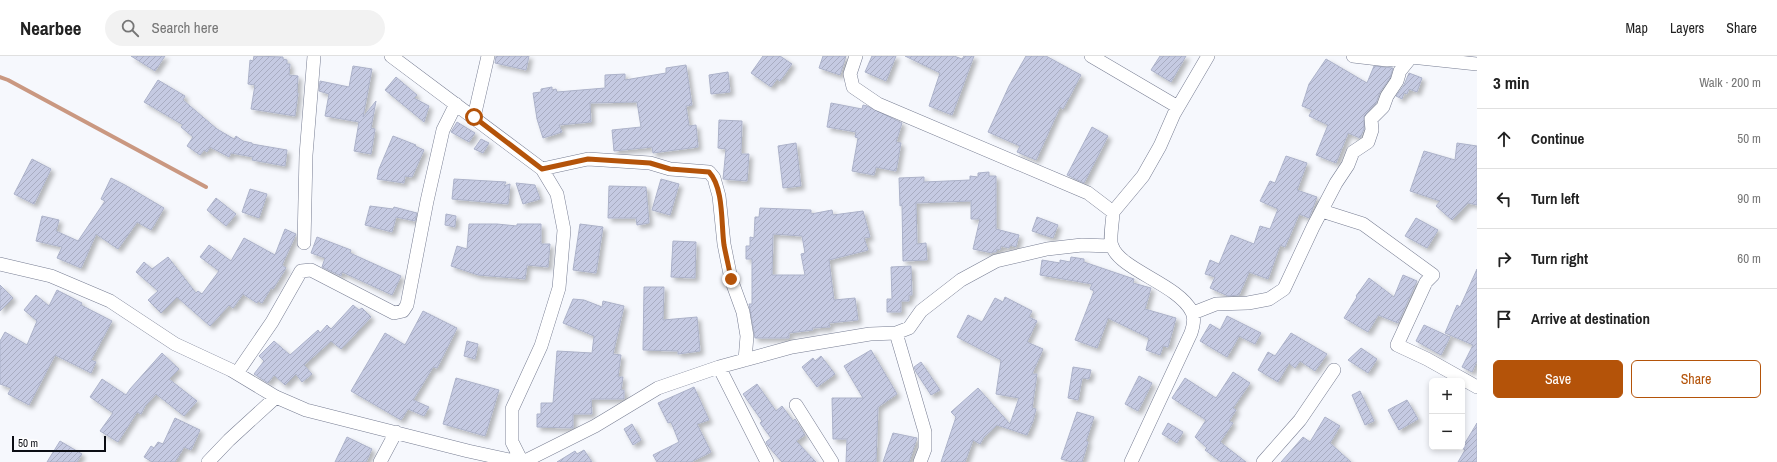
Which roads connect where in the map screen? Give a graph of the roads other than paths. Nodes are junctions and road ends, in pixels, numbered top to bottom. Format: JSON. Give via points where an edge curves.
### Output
{"nodes":[{"id":1,"x":314,"y":56,"type":"edge"},
{"id":2,"x":391,"y":56,"type":"edge"},
{"id":3,"x":488,"y":56,"type":"edge"},
{"id":4,"x":856,"y":56,"type":"edge"},
{"id":5,"x":1091,"y":56,"type":"edge"},
{"id":6,"x":1208,"y":56,"type":"edge"},
{"id":7,"x":1354,"y":56,"type":"edge"},
{"id":8,"x":1411,"y":56,"type":"edge"},
{"id":9,"x":1477,"y":64,"type":"edge"},
{"id":10,"x":456,"y":104,"type":"junction"},
{"id":11,"x":1178,"y":107,"type":"junction"},
{"id":12,"x":474,"y":117,"type":"junction"},
{"id":13,"x":542,"y":169,"type":"junction"},
{"id":14,"x":1322,"y":211,"type":"junction"},
{"id":15,"x":1113,"y":212,"type":"junction"},
{"id":16,"x":304,"y":243,"type":"dead end"},
{"id":17,"x":1111,"y":246,"type":"junction"},
{"id":18,"x":0,"y":264,"type":"edge"},
{"id":19,"x":1193,"y":313,"type":"junction"},
{"id":20,"x":896,"y":333,"type":"junction"},
{"id":21,"x":745,"y":360,"type":"junction"},
{"id":22,"x":719,"y":367,"type":"junction"},
{"id":23,"x":1334,"y":370,"type":"dead end"},
{"id":24,"x":237,"y":373,"type":"junction"},
{"id":25,"x":1477,"y":387,"type":"edge"},
{"id":26,"x":276,"y":397,"type":"junction"},
{"id":27,"x":796,"y":405,"type":"dead end"},
{"id":28,"x":396,"y":432,"type":"junction"},
{"id":29,"x":208,"y":462,"type":"edge"},
{"id":30,"x":380,"y":462,"type":"edge"},
{"id":31,"x":521,"y":462,"type":"edge"},
{"id":32,"x":767,"y":462,"type":"edge"},
{"id":33,"x":832,"y":462,"type":"edge"},
{"id":34,"x":920,"y":462,"type":"edge"},
{"id":35,"x":1131,"y":462,"type":"edge"},
{"id":36,"x":1264,"y":462,"type":"edge"}],
"edges":[{"from":1,"to":16,"type":"street","via":[[306,155]]},
{"from":2,"to":10,"type":"street"},
{"from":3,"to":12,"type":"street"},
{"from":4,"to":15,"type":"street","via":[[850,74],[853,86],[878,104],[1088,193]]},
{"from":5,"to":11,"type":"street"},
{"from":6,"to":11,"type":"street"},
{"from":7,"to":8,"type":"street","via":[[1387,60]]},
{"from":8,"to":9,"type":"street"},
{"from":8,"to":14,"type":"street","via":[[1400,71],[1383,107],[1370,119],[1372,130],[1368,142],[1353,152]]},
{"from":10,"to":12,"type":"street"},
{"from":10,"to":24,"type":"street","via":[[443,130],[407,304],[403,311],[394,313],[311,270],[301,271],[272,322]]},
{"from":11,"to":15,"type":"street","via":[[1143,176]]},
{"from":12,"to":13,"type":"street"},
{"from":13,"to":21,"type":"street","via":[[588,159],[650,163],[670,169],[709,172],[714,178],[719,196],[724,244],[731,279],[742,312],[746,336]]},
{"from":13,"to":31,"type":"street","via":[[557,194],[564,230],[559,288],[541,346],[512,409],[512,442]]},
{"from":14,"to":19,"type":"street","via":[[1284,289],[1279,294],[1269,299],[1248,303],[1216,304]]},
{"from":14,"to":25,"type":"street","via":[[1363,224],[1433,275],[1426,282],[1397,345]]},
{"from":15,"to":17,"type":"street"},
{"from":17,"to":19,"type":"street","via":[[1120,259],[1159,282]]},
{"from":17,"to":20,"type":"street","via":[[1082,245],[1046,249],[996,261],[961,280],[921,311],[909,328]]},
{"from":18,"to":24,"type":"street","via":[[51,276],[110,301],[175,344]]},
{"from":19,"to":35,"type":"street","via":[[1191,333]]},
{"from":20,"to":21,"type":"street","via":[[870,334],[792,347]]},
{"from":20,"to":34,"type":"street","via":[[925,432],[925,450]]},
{"from":21,"to":22,"type":"street"},
{"from":22,"to":31,"type":"street","via":[[658,388],[595,426]]},
{"from":22,"to":32,"type":"street"},
{"from":23,"to":36,"type":"street","via":[[1300,420]]},
{"from":24,"to":26,"type":"street"},
{"from":26,"to":28,"type":"street","via":[[306,410]]},
{"from":26,"to":29,"type":"street"},
{"from":27,"to":33,"type":"street"},
{"from":28,"to":30,"type":"street"},
{"from":28,"to":31,"type":"street"}]}
